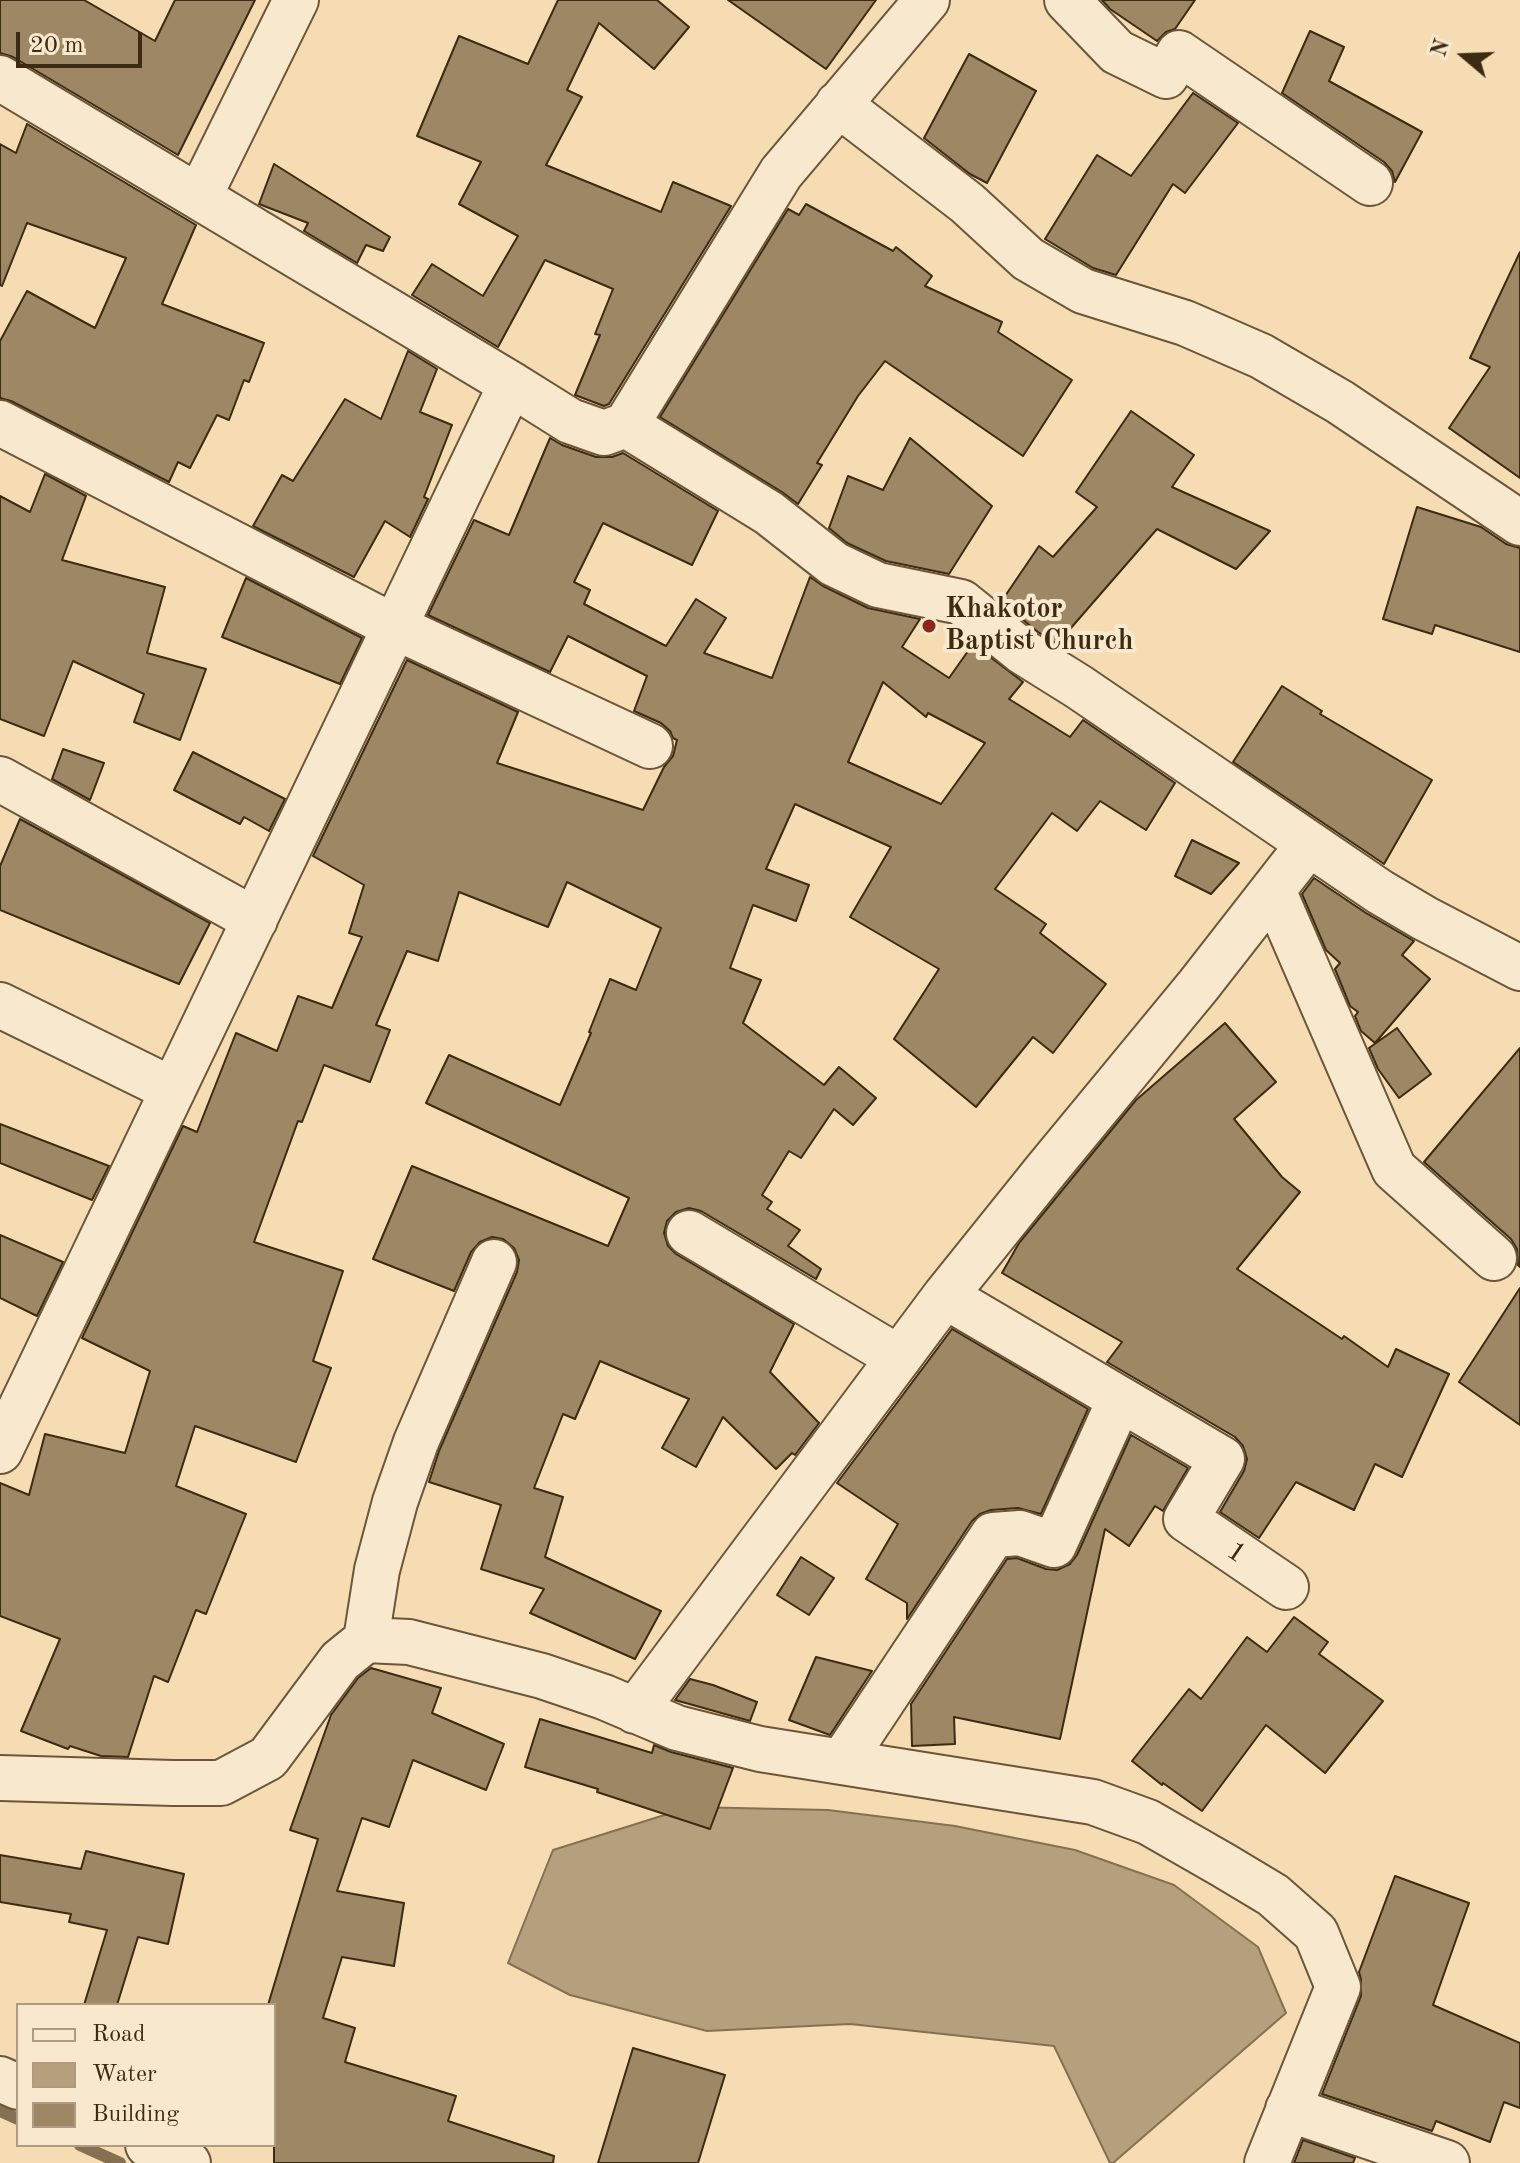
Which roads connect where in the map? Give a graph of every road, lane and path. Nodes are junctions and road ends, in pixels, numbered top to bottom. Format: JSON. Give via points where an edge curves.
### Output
{"nodes":[{"id":1,"x":296,"y":0,"type":"edge"},
{"id":2,"x":927,"y":0,"type":"edge"},
{"id":3,"x":1067,"y":0,"type":"edge"},
{"id":4,"x":0,"y":78,"type":"edge"},
{"id":5,"x":838,"y":104,"type":"junction"},
{"id":6,"x":1370,"y":183,"type":"dead end"},
{"id":7,"x":199,"y":197,"type":"junction"},
{"id":8,"x":511,"y":384,"type":"junction"},
{"id":9,"x":0,"y":423,"type":"edge"},
{"id":10,"x":626,"y":425,"type":"junction"},
{"id":11,"x":1520,"y":523,"type":"edge"},
{"id":12,"x":395,"y":627,"type":"junction"},
{"id":13,"x":650,"y":746,"type":"dead end"},
{"id":14,"x":0,"y":779,"type":"edge"},
{"id":15,"x":1308,"y":845,"type":"junction"},
{"id":16,"x":1273,"y":890,"type":"junction"},
{"id":17,"x":255,"y":920,"type":"junction"},
{"id":18,"x":1520,"y":968,"type":"edge"},
{"id":19,"x":0,"y":1005,"type":"edge"},
{"id":20,"x":173,"y":1090,"type":"junction"},
{"id":21,"x":689,"y":1233,"type":"dead end"},
{"id":22,"x":1494,"y":1258,"type":"dead end"},
{"id":23,"x":494,"y":1262,"type":"dead end"},
{"id":24,"x":945,"y":1296,"type":"junction"},
{"id":25,"x":899,"y":1358,"type":"junction"},
{"id":26,"x":1120,"y":1399,"type":"junction"},
{"id":27,"x":0,"y":1451,"type":"edge"},
{"id":28,"x":1286,"y":1587,"type":"dead end"},
{"id":29,"x":366,"y":1640,"type":"junction"},
{"id":30,"x":635,"y":1711,"type":"junction"},
{"id":31,"x":842,"y":1762,"type":"junction"},
{"id":32,"x":0,"y":1778,"type":"edge"},
{"id":33,"x":1288,"y":2109,"type":"junction"},
{"id":34,"x":152,"y":2147,"type":"edge"},
{"id":35,"x":188,"y":2163,"type":"edge"},
{"id":36,"x":1267,"y":2163,"type":"edge"},
{"id":37,"x":1447,"y":2163,"type":"edge"}],
"edges":[{"from":1,"to":7,"type":"street"},
{"from":2,"to":5,"type":"street"},
{"from":3,"to":6,"type":"street","via":[[1117,52],[1166,76],[1179,53]]},
{"from":4,"to":7,"type":"street"},
{"from":5,"to":10,"type":"street","via":[[781,173]]},
{"from":5,"to":11,"type":"street","via":[[967,203],[1028,259],[1083,291],[1185,323],[1261,356],[1340,402]]},
{"from":7,"to":8,"type":"street"},
{"from":8,"to":10,"type":"street","via":[[570,421],[604,433]]},
{"from":8,"to":12,"type":"street"},
{"from":9,"to":12,"type":"street"},
{"from":10,"to":15,"type":"street","via":[[769,513],[834,564],[878,585],[961,602],[1023,652]]},
{"from":12,"to":13,"type":"street"},
{"from":12,"to":17,"type":"street"},
{"from":14,"to":17,"type":"street"},
{"from":15,"to":16,"type":"street"},
{"from":15,"to":18,"type":"street","via":[[1424,918]]},
{"from":16,"to":22,"type":"street","via":[[1394,1169]]},
{"from":16,"to":24,"type":"street"},
{"from":17,"to":20,"type":"street"},
{"from":19,"to":20,"type":"street"},
{"from":20,"to":27,"type":"street"},
{"from":21,"to":25,"type":"street"},
{"from":23,"to":29,"type":"street","via":[[400,1487],[377,1570]]},
{"from":24,"to":25,"type":"street"},
{"from":24,"to":26,"type":"street"},
{"from":25,"to":30,"type":"street"},
{"from":26,"to":28,"type":"street","name":"1","via":[[1222,1459],[1186,1519]]},
{"from":26,"to":31,"type":"street","via":[[1054,1545],[1020,1533],[993,1535]]},
{"from":29,"to":30,"type":"street","via":[[409,1642],[542,1676]]},
{"from":29,"to":32,"type":"street","via":[[340,1661],[268,1758],[221,1783]]},
{"from":30,"to":31,"type":"street","via":[[677,1728],[760,1749]]},
{"from":31,"to":33,"type":"street","via":[[1093,1802],[1148,1822],[1273,1895],[1316,1933],[1338,1987]]},
{"from":33,"to":36,"type":"street"},
{"from":33,"to":37,"type":"street"},
{"from":34,"to":35,"type":"street"}]}
